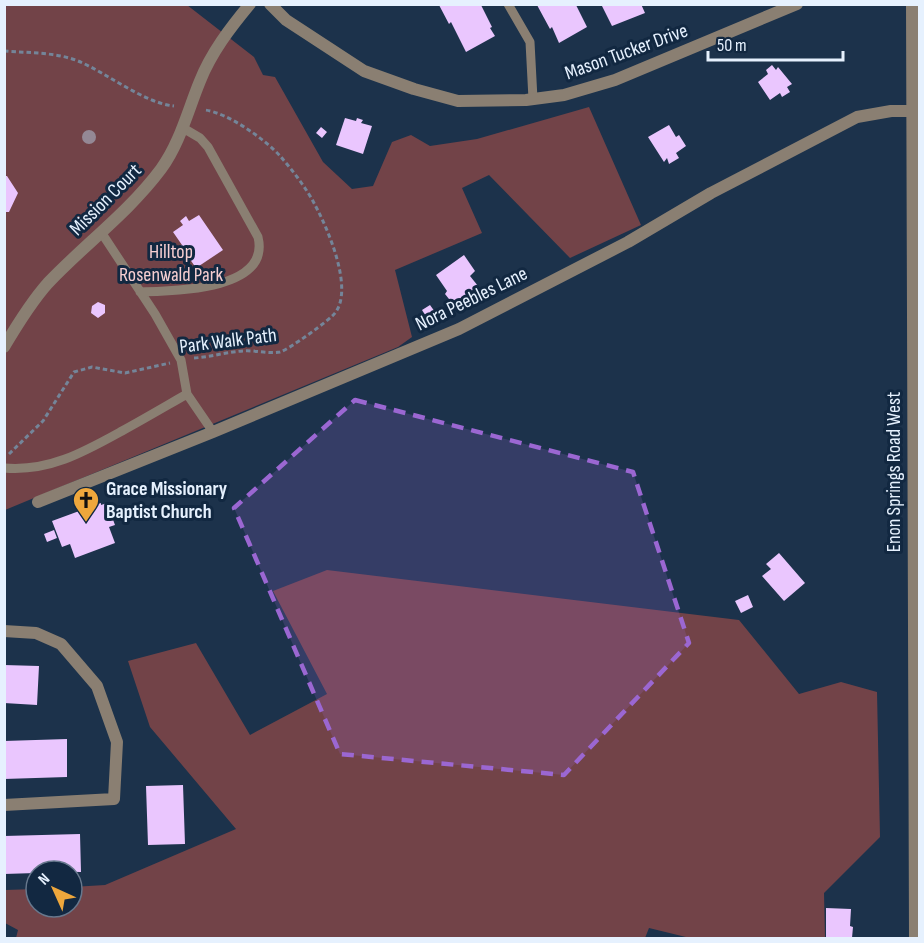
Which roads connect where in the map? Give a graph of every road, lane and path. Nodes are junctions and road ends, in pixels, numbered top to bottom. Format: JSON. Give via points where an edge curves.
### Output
{"nodes":[{"id":1,"x":250,"y":4,"type":"edge"},
{"id":2,"x":270,"y":4,"type":"edge"},
{"id":3,"x":508,"y":4,"type":"edge"},
{"id":4,"x":797,"y":4,"type":"edge"},
{"id":5,"x":912,"y":4,"type":"edge"},
{"id":6,"x":4,"y":51,"type":"edge"},
{"id":7,"x":533,"y":99,"type":"junction"},
{"id":8,"x":191,"y":107,"type":"junction"},
{"id":9,"x":911,"y":111,"type":"junction"},
{"id":10,"x":183,"y":128,"type":"junction"},
{"id":11,"x":101,"y":232,"type":"junction"},
{"id":12,"x":140,"y":292,"type":"junction"},
{"id":13,"x":4,"y":347,"type":"edge"},
{"id":14,"x":181,"y":360,"type":"junction"},
{"id":15,"x":188,"y":394,"type":"junction"},
{"id":16,"x":213,"y":432,"type":"junction"},
{"id":17,"x":4,"y":458,"type":"edge"},
{"id":18,"x":4,"y":468,"type":"edge"},
{"id":19,"x":916,"y":468,"type":"edge"},
{"id":20,"x":38,"y":502,"type":"dead end"},
{"id":21,"x":4,"y":631,"type":"edge"},
{"id":22,"x":916,"y":754,"type":"edge"},
{"id":23,"x":4,"y":805,"type":"edge"},
{"id":24,"x":915,"y":939,"type":"edge"}],
"edges":[{"from":1,"to":8,"type":"street","name":"Mission Court","via":[[214,54]]},
{"from":2,"to":7,"type":"street","name":"Mason Tucker Drive","via":[[286,20],[364,71],[458,101]]},
{"from":3,"to":7,"type":"lane","via":[[530,42]]},
{"from":4,"to":7,"type":"street","name":"Mason Tucker Drive","via":[[615,80],[564,95]]},
{"from":5,"to":9,"type":"street","name":"Enon Springs Road West"},
{"from":6,"to":8,"type":"path","name":"Park Walk Path","via":[[77,60],[153,100]]},
{"from":8,"to":10,"type":"street","name":"Mission Court"},
{"from":8,"to":14,"type":"path","name":"Park Walk Path","via":[[214,111],[235,122],[280,156],[315,204],[340,263],[341,289],[335,314],[281,352],[244,351]]},
{"from":9,"to":16,"type":"street","name":"Nora Peebles Lane","via":[[856,117],[459,329]]},
{"from":9,"to":19,"type":"street","name":"Enon Springs Road West"},
{"from":10,"to":11,"type":"street","name":"Mission Court","via":[[147,187]]},
{"from":10,"to":12,"type":"lane","via":[[208,147],[258,237],[259,253],[242,273],[222,284]]},
{"from":11,"to":12,"type":"lane"},
{"from":11,"to":13,"type":"street","name":"Mission Court","via":[[47,284]]},
{"from":12,"to":14,"type":"lane"},
{"from":14,"to":15,"type":"lane"},
{"from":14,"to":17,"type":"path","name":"Park Walk Path","via":[[125,373],[92,367],[74,372],[43,421]]},
{"from":15,"to":16,"type":"lane"},
{"from":15,"to":18,"type":"lane","via":[[61,462],[37,468]]},
{"from":16,"to":20,"type":"street","name":"Nora Peebles Lane"},
{"from":19,"to":22,"type":"street","name":"Enon Springs Road West"},
{"from":21,"to":23,"type":"street","via":[[36,633],[61,644],[97,686],[117,742],[114,800]]},
{"from":22,"to":24,"type":"street","name":"Enon Springs Road West"}]}
